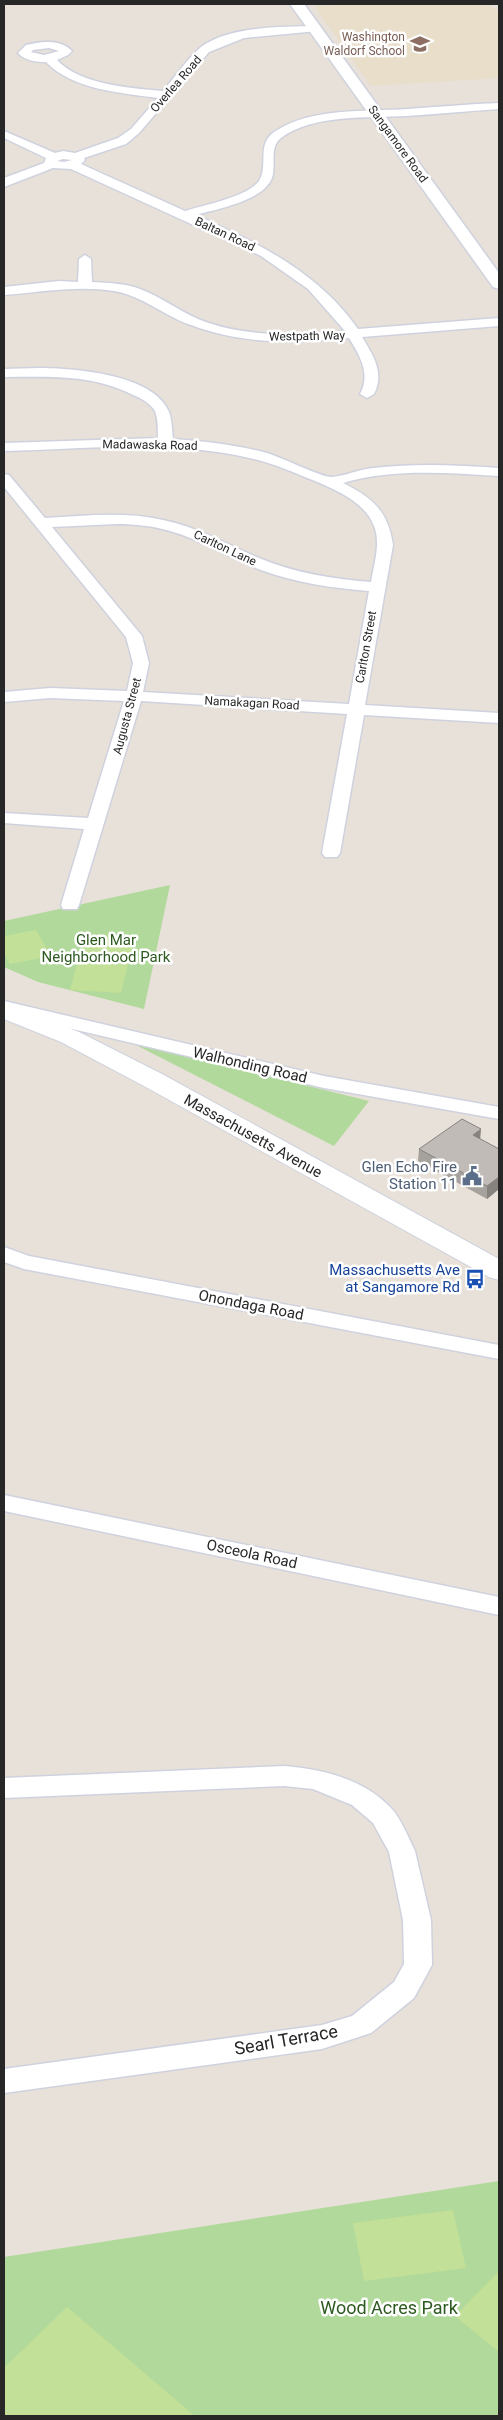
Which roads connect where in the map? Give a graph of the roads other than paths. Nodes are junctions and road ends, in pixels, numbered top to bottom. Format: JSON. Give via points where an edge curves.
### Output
{"nodes":[{"id":1,"x":297,"y":4,"type":"edge"},
{"id":2,"x":314,"y":29,"type":"junction"},
{"id":3,"x":50,"y":58,"type":"dead end"},
{"id":4,"x":166,"y":95,"type":"junction"},
{"id":5,"x":499,"y":106,"type":"edge"},
{"id":6,"x":377,"y":115,"type":"junction"},
{"id":7,"x":4,"y":134,"type":"edge"},
{"id":8,"x":53,"y":160,"type":"junction"},
{"id":9,"x":74,"y":161,"type":"junction"},
{"id":10,"x":4,"y":182,"type":"edge"},
{"id":11,"x":184,"y":215,"type":"junction"},
{"id":12,"x":85,"y":259,"type":"dead end"},
{"id":13,"x":499,"y":284,"type":"edge"},
{"id":14,"x":85,"y":285,"type":"junction"},
{"id":15,"x":4,"y":291,"type":"edge"},
{"id":16,"x":499,"y":322,"type":"edge"},
{"id":17,"x":355,"y":335,"type":"junction"},
{"id":18,"x":4,"y":373,"type":"edge"},
{"id":19,"x":367,"y":394,"type":"dead end"},
{"id":20,"x":166,"y":442,"type":"junction"},
{"id":21,"x":4,"y":447,"type":"edge"},
{"id":22,"x":499,"y":472,"type":"edge"},
{"id":23,"x":4,"y":478,"type":"edge"},
{"id":24,"x":330,"y":482,"type":"junction"},
{"id":25,"x":41,"y":523,"type":"junction"},
{"id":26,"x":377,"y":587,"type":"junction"},
{"id":27,"x":134,"y":696,"type":"junction"},
{"id":28,"x":4,"y":697,"type":"edge"},
{"id":29,"x":355,"y":709,"type":"junction"},
{"id":30,"x":499,"y":718,"type":"edge"},
{"id":31,"x":4,"y":818,"type":"edge"},
{"id":32,"x":96,"y":824,"type":"junction"},
{"id":33,"x":332,"y":845,"type":"dead end"},
{"id":34,"x":70,"y":905,"type":"dead end"},
{"id":35,"x":4,"y":1008,"type":"edge"},
{"id":36,"x":499,"y":1112,"type":"edge"},
{"id":37,"x":4,"y":1254,"type":"edge"},
{"id":38,"x":499,"y":1271,"type":"edge"},
{"id":39,"x":499,"y":1352,"type":"edge"},
{"id":40,"x":4,"y":1503,"type":"edge"},
{"id":41,"x":499,"y":1606,"type":"edge"},
{"id":42,"x":4,"y":1788,"type":"edge"},
{"id":43,"x":4,"y":2081,"type":"edge"}],
"edges":[{"from":1,"to":2,"type":"street","name":"Sangamore Road"},
{"from":2,"to":4,"type":"street","name":"Overlea Road","via":[[249,34],[217,42],[205,50]]},
{"from":2,"to":6,"type":"street","name":"Sangamore Road"},
{"from":3,"to":4,"type":"street","via":[[57,67],[108,88]]},
{"from":4,"to":9,"type":"street","name":"Overlea Road","via":[[122,141]]},
{"from":5,"to":6,"type":"street"},
{"from":6,"to":11,"type":"street","via":[[320,120],[285,130],[270,144],[266,180],[262,185],[238,198]]},
{"from":6,"to":13,"type":"street","name":"Sangamore Road"},
{"from":7,"to":8,"type":"street"},
{"from":8,"to":9,"type":"street"},
{"from":8,"to":10,"type":"street"},
{"from":9,"to":11,"type":"street","name":"Baltan Road"},
{"from":11,"to":17,"type":"street","name":"Baltan Road","via":[[254,247],[300,274],[340,312]]},
{"from":12,"to":14,"type":"street"},
{"from":14,"to":15,"type":"street","name":"Westpath Way"},
{"from":14,"to":17,"type":"street","name":"Westpath Way","via":[[136,292],[194,322],[224,331],[291,339]]},
{"from":16,"to":17,"type":"street","name":"Westpath Way"},
{"from":17,"to":19,"type":"street","name":"Baltan Road","via":[[373,368],[371,388]]},
{"from":18,"to":20,"type":"street","via":[[60,372],[128,385],[148,397],[161,411]]},
{"from":20,"to":21,"type":"street","name":"Madawaska Road"},
{"from":20,"to":24,"type":"street","name":"Madawaska Road","via":[[254,454]]},
{"from":22,"to":24,"type":"street","via":[[418,470],[350,475]]},
{"from":23,"to":25,"type":"street","name":"Augusta Street"},
{"from":24,"to":26,"type":"street","name":"Carlton Street","via":[[359,499],[375,513],[382,525],[385,545]]},
{"from":25,"to":26,"type":"street","name":"Carlton Lane","via":[[115,520],[161,524],[195,533],[262,566],[286,574],[324,582]]},
{"from":25,"to":27,"type":"street","name":"Augusta Street","via":[[134,636],[141,663]]},
{"from":26,"to":29,"type":"street","name":"Carlton Street"},
{"from":27,"to":28,"type":"street","name":"Namakagan Road","via":[[50,693]]},
{"from":27,"to":29,"type":"street","name":"Namakagan Road"},
{"from":27,"to":32,"type":"street","name":"Augusta Street"},
{"from":29,"to":30,"type":"street","name":"Namakagan Road"},
{"from":29,"to":33,"type":"street","name":"Carlton Street"},
{"from":31,"to":32,"type":"street"},
{"from":32,"to":34,"type":"street","name":"Augusta Street"},
{"from":35,"to":36,"type":"street","name":"Walhonding Road","via":[[324,1082]]},
{"from":35,"to":38,"type":"main road","name":"Massachusetts Avenue","via":[[70,1036]]},
{"from":37,"to":39,"type":"street","name":"Onondaga Road","via":[[24,1262]]},
{"from":40,"to":41,"type":"street","name":"Osceola Road"},
{"from":42,"to":43,"type":"street","name":"Searl Terrace","via":[[284,1776],[316,1779],[352,1794],[382,1816],[402,1851],[417,1920],[418,1965],[404,1990],[361,2025],[322,2037]]}]}
